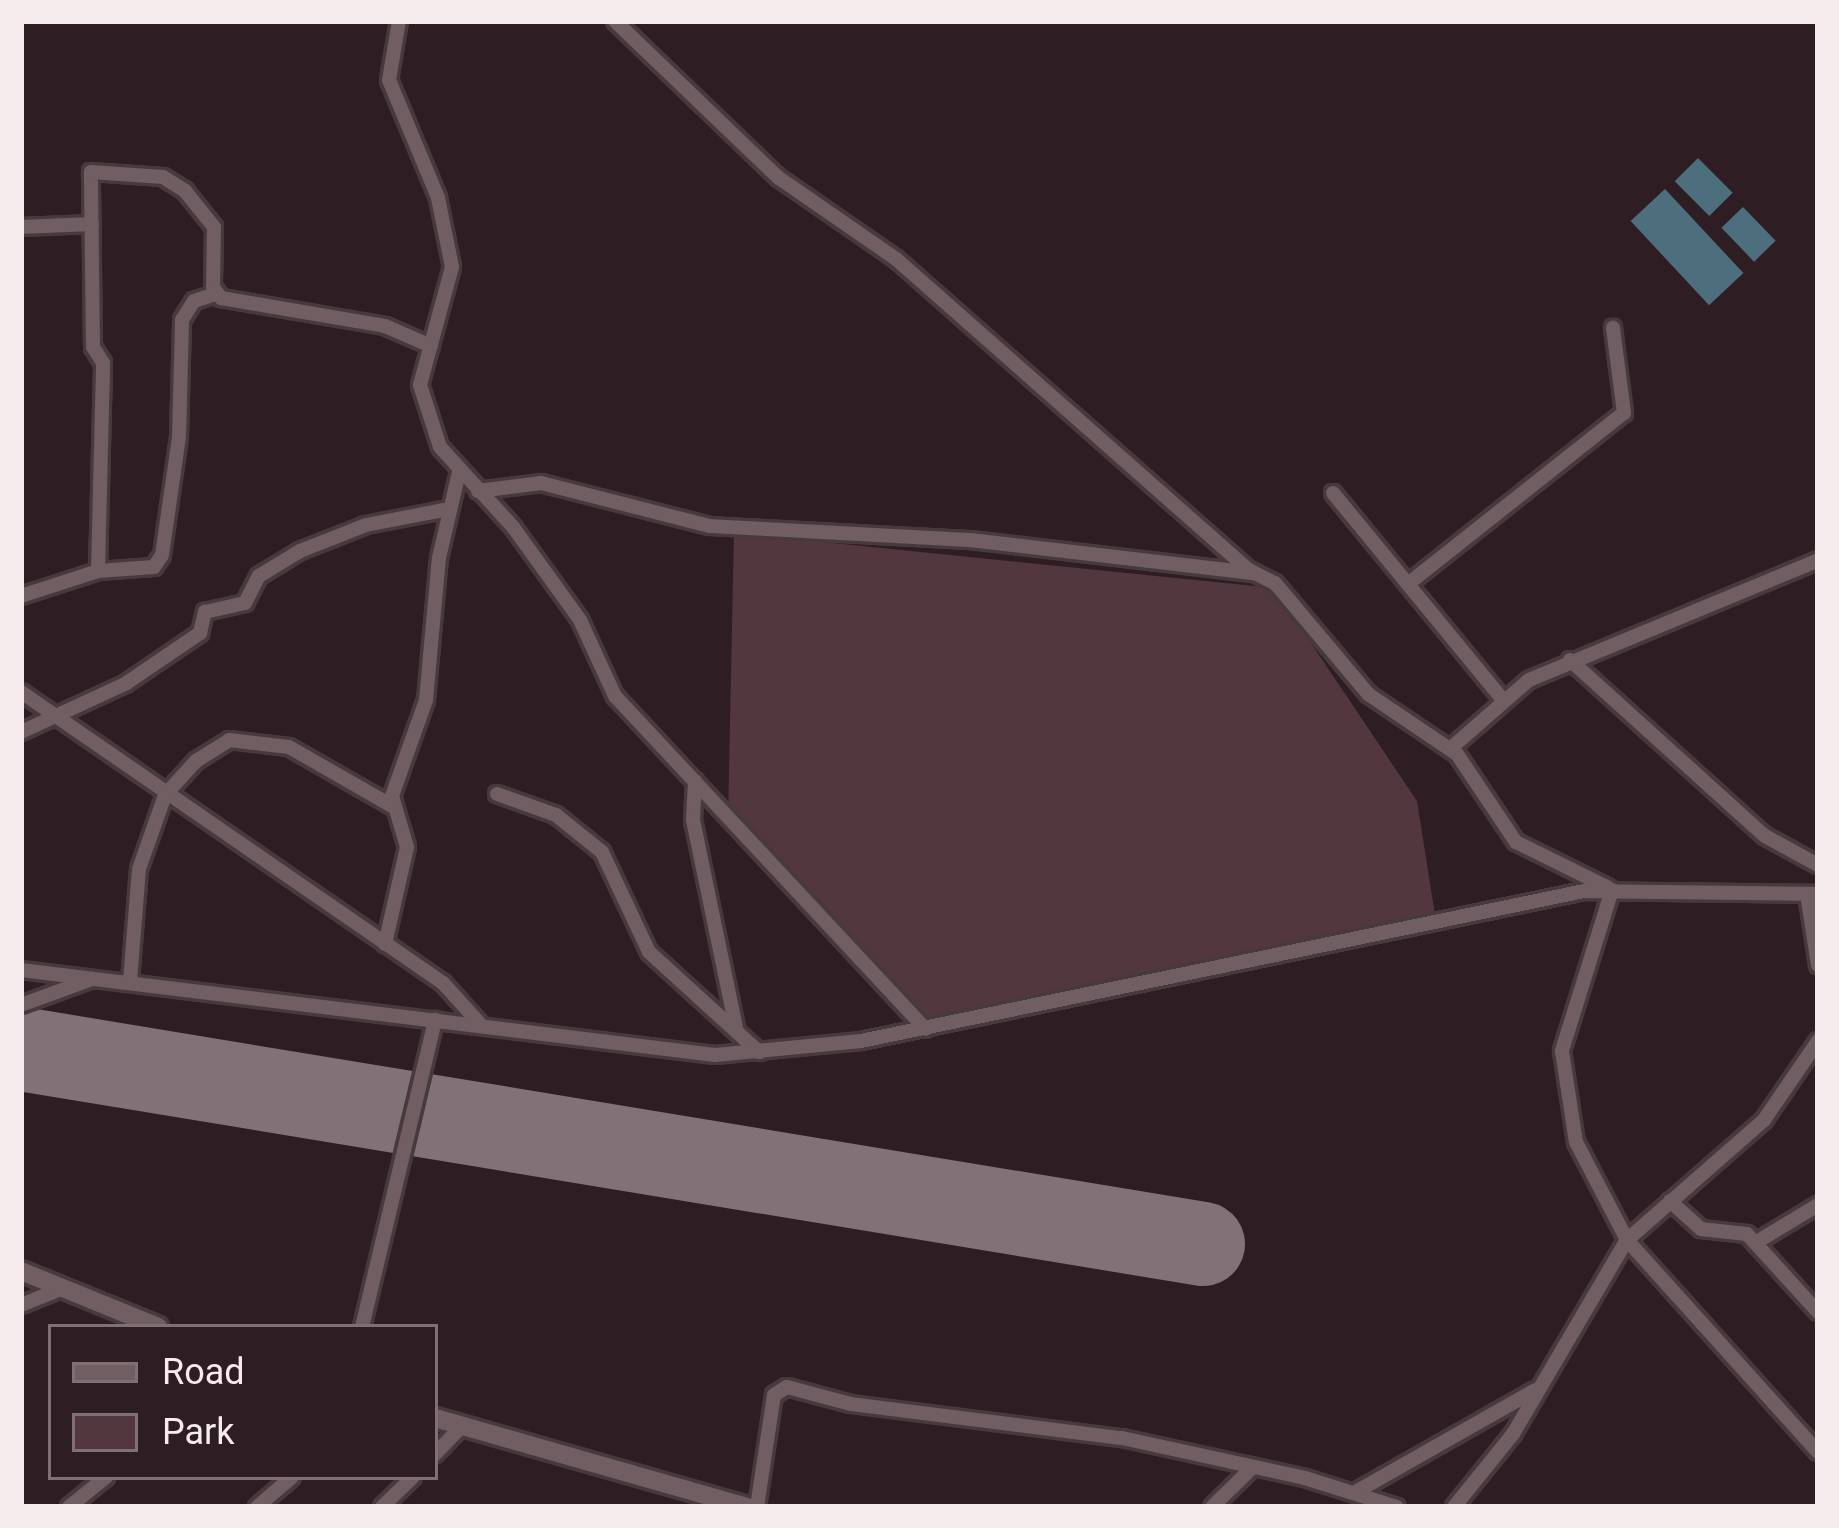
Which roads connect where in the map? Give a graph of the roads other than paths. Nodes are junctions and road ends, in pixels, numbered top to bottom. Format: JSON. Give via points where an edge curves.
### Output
{"nodes":[{"id":1,"x":399,"y":21,"type":"edge"},
{"id":2,"x":615,"y":21,"type":"edge"},
{"id":3,"x":92,"y":224,"type":"junction"},
{"id":4,"x":21,"y":227,"type":"edge"},
{"id":5,"x":216,"y":294,"type":"junction"},
{"id":6,"x":1612,"y":328,"type":"dead end"},
{"id":7,"x":431,"y":346,"type":"junction"},
{"id":8,"x":459,"y":472,"type":"junction"},
{"id":9,"x":478,"y":491,"type":"junction"},
{"id":10,"x":1333,"y":493,"type":"dead end"},
{"id":11,"x":449,"y":509,"type":"junction"},
{"id":12,"x":1818,"y":560,"type":"edge"},
{"id":13,"x":98,"y":571,"type":"junction"},
{"id":14,"x":1254,"y":573,"type":"junction"},
{"id":15,"x":1408,"y":584,"type":"junction"},
{"id":16,"x":21,"y":596,"type":"edge"},
{"id":17,"x":1570,"y":660,"type":"junction"},
{"id":18,"x":21,"y":692,"type":"edge"},
{"id":19,"x":1502,"y":699,"type":"junction"},
{"id":20,"x":49,"y":713,"type":"junction"},
{"id":21,"x":21,"y":732,"type":"edge"},
{"id":22,"x":1450,"y":748,"type":"junction"},
{"id":23,"x":695,"y":781,"type":"junction"},
{"id":24,"x":497,"y":794,"type":"dead end"},
{"id":25,"x":165,"y":795,"type":"junction"},
{"id":26,"x":392,"y":806,"type":"junction"},
{"id":27,"x":1818,"y":866,"type":"edge"},
{"id":28,"x":1612,"y":890,"type":"junction"},
{"id":29,"x":1812,"y":894,"type":"edge"},
{"id":30,"x":385,"y":944,"type":"junction"},
{"id":31,"x":1818,"y":965,"type":"edge"},
{"id":32,"x":21,"y":970,"type":"edge"},
{"id":33,"x":97,"y":977,"type":"junction"},
{"id":34,"x":130,"y":981,"type":"junction"},
{"id":35,"x":21,"y":1004,"type":"edge"},
{"id":36,"x":435,"y":1019,"type":"junction"},
{"id":37,"x":481,"y":1025,"type":"junction"},
{"id":38,"x":736,"y":1027,"type":"junction"},
{"id":39,"x":925,"y":1029,"type":"junction"},
{"id":40,"x":1817,"y":1046,"type":"edge"},
{"id":41,"x":759,"y":1052,"type":"junction"},
{"id":42,"x":1670,"y":1202,"type":"junction"},
{"id":43,"x":1818,"y":1205,"type":"edge"},
{"id":44,"x":1627,"y":1240,"type":"junction"},
{"id":45,"x":1755,"y":1244,"type":"junction"},
{"id":46,"x":21,"y":1270,"type":"edge"},
{"id":47,"x":63,"y":1288,"type":"junction"},
{"id":48,"x":21,"y":1305,"type":"edge"},
{"id":49,"x":1818,"y":1312,"type":"edge"},
{"id":50,"x":151,"y":1324,"type":"edge"},
{"id":51,"x":363,"y":1324,"type":"edge"},
{"id":52,"x":1535,"y":1390,"type":"junction"},
{"id":53,"x":438,"y":1419,"type":"edge"},
{"id":54,"x":462,"y":1426,"type":"junction"},
{"id":55,"x":438,"y":1451,"type":"edge"},
{"id":56,"x":1818,"y":1451,"type":"edge"},
{"id":57,"x":1253,"y":1467,"type":"junction"},
{"id":58,"x":102,"y":1480,"type":"edge"},
{"id":59,"x":289,"y":1480,"type":"edge"},
{"id":60,"x":410,"y":1480,"type":"edge"},
{"id":61,"x":1354,"y":1493,"type":"junction"},
{"id":62,"x":710,"y":1503,"type":"edge"},
{"id":63,"x":259,"y":1506,"type":"edge"},
{"id":64,"x":69,"y":1507,"type":"edge"},
{"id":65,"x":382,"y":1507,"type":"edge"},
{"id":66,"x":752,"y":1507,"type":"edge"},
{"id":67,"x":1212,"y":1507,"type":"edge"},
{"id":68,"x":1397,"y":1507,"type":"edge"},
{"id":69,"x":1454,"y":1507,"type":"edge"}],
"edges":[{"from":1,"to":7,"type":"street","via":[[389,80],[438,198],[452,267]]},
{"from":2,"to":14,"type":"street","via":[[779,178],[896,259]]},
{"from":3,"to":4,"type":"street"},
{"from":3,"to":5,"type":"street","via":[[92,172],[170,179],[214,227]]},
{"from":3,"to":13,"type":"street","via":[[92,347],[103,363]]},
{"from":5,"to":7,"type":"street","via":[[386,326]]},
{"from":5,"to":13,"type":"street","via":[[194,301],[182,320],[179,437],[163,555],[154,567]]},
{"from":6,"to":15,"type":"street","via":[[1624,413]]},
{"from":7,"to":8,"type":"street","via":[[421,400]]},
{"from":8,"to":9,"type":"street"},
{"from":8,"to":11,"type":"street"},
{"from":9,"to":14,"type":"street","via":[[541,483],[710,526],[971,540]]},
{"from":9,"to":23,"type":"street","via":[[580,620],[616,696]]},
{"from":10,"to":15,"type":"street"},
{"from":11,"to":20,"type":"street","via":[[366,525],[300,551],[259,576],[245,603],[206,612],[200,633],[125,684]]},
{"from":11,"to":26,"type":"street","via":[[426,700]]},
{"from":12,"to":17,"type":"street"},
{"from":13,"to":16,"type":"street"},
{"from":14,"to":22,"type":"street","via":[[1275,583],[1368,694]]},
{"from":15,"to":19,"type":"street"},
{"from":17,"to":19,"type":"street"},
{"from":17,"to":27,"type":"street","via":[[1766,836]]},
{"from":18,"to":20,"type":"street"},
{"from":19,"to":22,"type":"street"},
{"from":20,"to":21,"type":"street"},
{"from":20,"to":25,"type":"street"},
{"from":22,"to":28,"type":"street","via":[[1516,842]]},
{"from":23,"to":38,"type":"street","via":[[693,820]]},
{"from":23,"to":39,"type":"street"},
{"from":24,"to":38,"type":"street","via":[[556,815],[602,852],[649,952]]},
{"from":25,"to":26,"type":"street","via":[[191,765],[235,740],[289,747]]},
{"from":25,"to":30,"type":"street"},
{"from":25,"to":34,"type":"street","via":[[135,885]]},
{"from":26,"to":30,"type":"street","via":[[407,847]]},
{"from":28,"to":29,"type":"street"},
{"from":28,"to":39,"type":"street","via":[[1461,912]]},
{"from":28,"to":44,"type":"street","via":[[1562,1070],[1576,1142]]},
{"from":29,"to":31,"type":"street"},
{"from":30,"to":37,"type":"street","via":[[451,989]]},
{"from":32,"to":33,"type":"street"},
{"from":33,"to":34,"type":"street"},
{"from":33,"to":35,"type":"street"},
{"from":34,"to":36,"type":"street"},
{"from":36,"to":37,"type":"street"},
{"from":36,"to":51,"type":"street"},
{"from":37,"to":41,"type":"street","via":[[681,1055]]},
{"from":38,"to":41,"type":"street"},
{"from":39,"to":41,"type":"street"},
{"from":40,"to":42,"type":"street","via":[[1799,1060],[1764,1120]]},
{"from":42,"to":44,"type":"street"},
{"from":42,"to":45,"type":"street","via":[[1701,1229],[1744,1233]]},
{"from":43,"to":45,"type":"street"},
{"from":44,"to":52,"type":"street"},
{"from":44,"to":56,"type":"street"},
{"from":45,"to":49,"type":"street"},
{"from":46,"to":47,"type":"street"},
{"from":47,"to":48,"type":"street"},
{"from":47,"to":50,"type":"street"},
{"from":52,"to":61,"type":"street"},
{"from":52,"to":69,"type":"street","via":[[1513,1434]]},
{"from":53,"to":54,"type":"street"},
{"from":54,"to":55,"type":"street"},
{"from":54,"to":62,"type":"street"},
{"from":57,"to":61,"type":"street"},
{"from":57,"to":66,"type":"street","via":[[968,1413],[851,1404],[788,1387],[775,1395]]},
{"from":57,"to":67,"type":"street"},
{"from":58,"to":64,"type":"street"},
{"from":59,"to":63,"type":"street"},
{"from":60,"to":65,"type":"street"},
{"from":61,"to":68,"type":"street"},
{"from":62,"to":66,"type":"street"}]}
